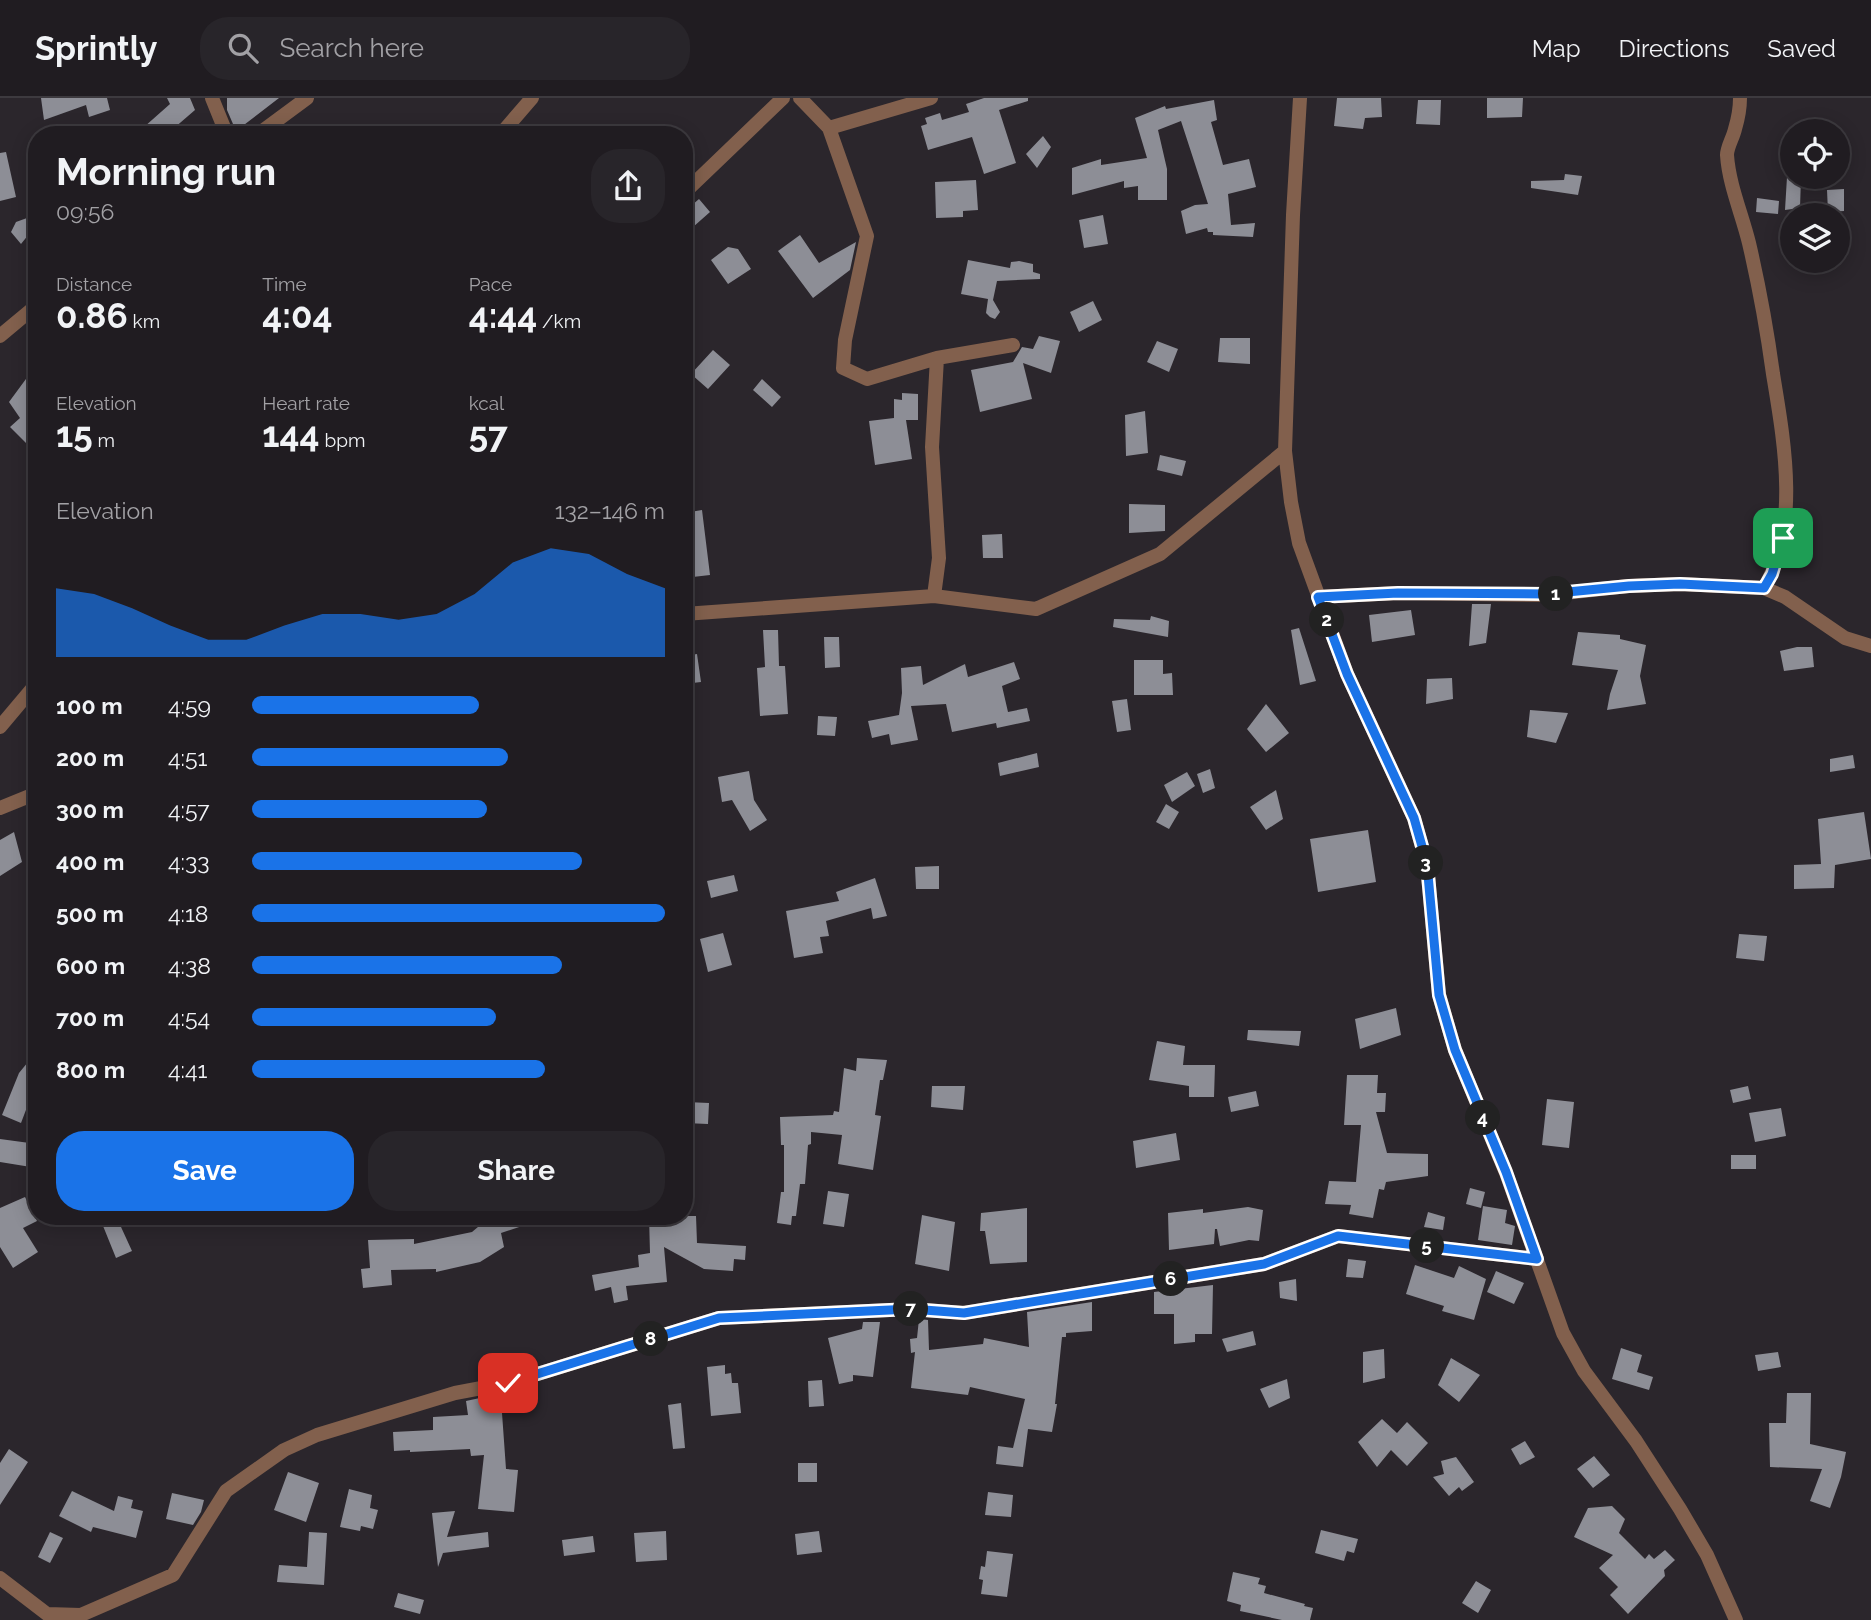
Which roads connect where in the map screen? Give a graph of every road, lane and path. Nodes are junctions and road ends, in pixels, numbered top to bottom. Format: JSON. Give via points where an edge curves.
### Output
{"nodes":[{"id":1,"x":212,"y":98,"type":"edge"},
{"id":2,"x":307,"y":98,"type":"edge"},
{"id":3,"x":532,"y":98,"type":"edge"},
{"id":4,"x":783,"y":98,"type":"edge"},
{"id":5,"x":800,"y":98,"type":"edge"},
{"id":6,"x":931,"y":98,"type":"edge"},
{"id":7,"x":1300,"y":98,"type":"edge"},
{"id":8,"x":1740,"y":98,"type":"edge"},
{"id":9,"x":224,"y":126,"type":"edge"},
{"id":10,"x":269,"y":126,"type":"edge"},
{"id":11,"x":508,"y":126,"type":"edge"},
{"id":12,"x":829,"y":128,"type":"junction"},
{"id":13,"x":693,"y":184,"type":"edge"},
{"id":14,"x":28,"y":313,"type":"edge"},
{"id":15,"x":0,"y":336,"type":"edge"},
{"id":16,"x":1013,"y":345,"type":"dead end"},
{"id":17,"x":937,"y":358,"type":"junction"},
{"id":18,"x":1285,"y":451,"type":"junction"},
{"id":19,"x":1764,"y":588,"type":"junction"},
{"id":20,"x":934,"y":596,"type":"junction"},
{"id":21,"x":1318,"y":597,"type":"junction"},
{"id":22,"x":693,"y":613,"type":"edge"},
{"id":23,"x":1871,"y":646,"type":"edge"},
{"id":24,"x":28,"y":694,"type":"edge"},
{"id":25,"x":0,"y":727,"type":"edge"},
{"id":26,"x":28,"y":797,"type":"edge"},
{"id":27,"x":0,"y":808,"type":"edge"},
{"id":28,"x":1537,"y":1259,"type":"junction"},
{"id":29,"x":0,"y":1578,"type":"edge"},
{"id":30,"x":84,"y":1618,"type":"edge"},
{"id":31,"x":1736,"y":1620,"type":"edge"}],
"edges":[{"from":1,"to":9,"type":"street"},
{"from":2,"to":10,"type":"street"},
{"from":3,"to":11,"type":"street"},
{"from":4,"to":13,"type":"street"},
{"from":5,"to":12,"type":"street"},
{"from":6,"to":12,"type":"street"},
{"from":7,"to":18,"type":"street"},
{"from":8,"to":19,"type":"street","via":[[1727,152],[1767,334],[1786,461],[1783,538]]},
{"from":12,"to":17,"type":"street","via":[[867,236],[843,368],[867,379]]},
{"from":14,"to":15,"type":"street"},
{"from":16,"to":17,"type":"street"},
{"from":17,"to":20,"type":"street","via":[[932,447],[939,558]]},
{"from":18,"to":20,"type":"street","via":[[1160,554],[1036,609]]},
{"from":18,"to":21,"type":"street","via":[[1299,543]]},
{"from":19,"to":21,"type":"street","via":[[1680,584],[1547,594]]},
{"from":19,"to":23,"type":"street","via":[[1785,597],[1830,630]]},
{"from":20,"to":22,"type":"street"},
{"from":21,"to":28,"type":"street","via":[[1347,674],[1414,818],[1427,864],[1439,995],[1455,1050]]},
{"from":24,"to":25,"type":"street"},
{"from":26,"to":27,"type":"street"},
{"from":28,"to":30,"type":"street","via":[[1338,1236],[1264,1264],[964,1313],[911,1309],[719,1318],[508,1383],[455,1393],[317,1435],[284,1450],[226,1491],[173,1576]]},
{"from":28,"to":31,"type":"street","via":[[1563,1333],[1680,1509]]},
{"from":29,"to":30,"type":"street","via":[[47,1614]]}]}
